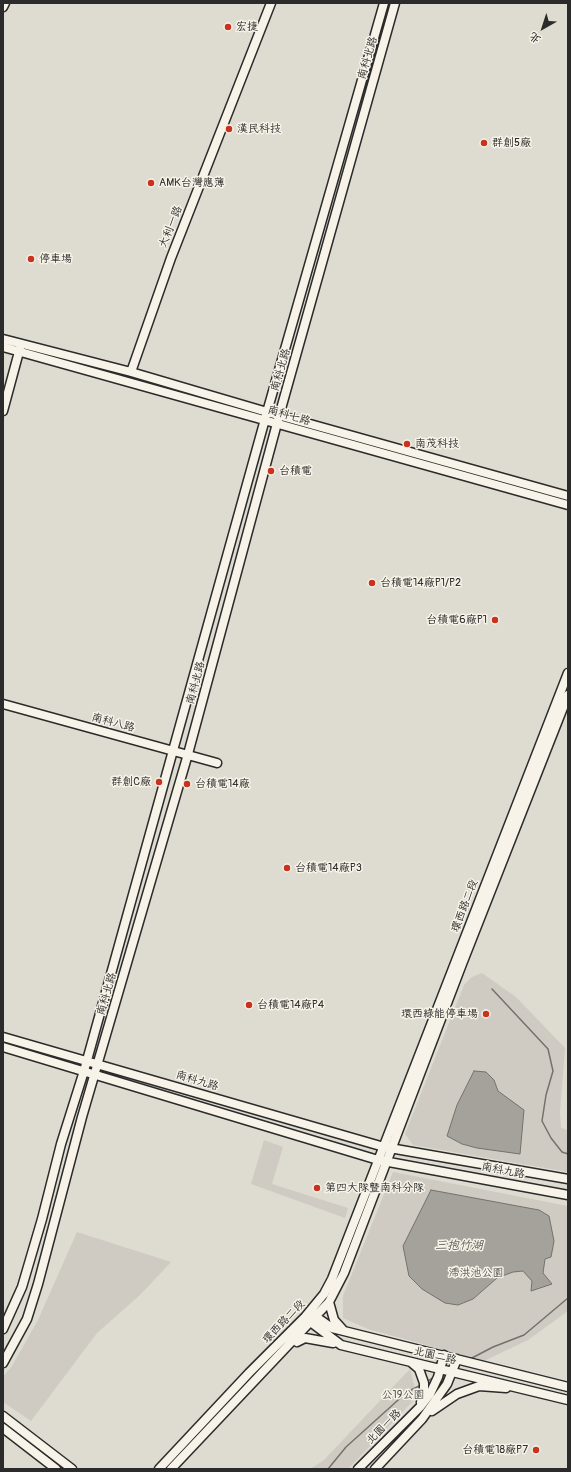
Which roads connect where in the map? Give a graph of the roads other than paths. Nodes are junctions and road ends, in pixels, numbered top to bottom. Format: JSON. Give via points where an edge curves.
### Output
{"nodes":[{"id":1,"x":5,"y":3,"type":"edge"},
{"id":2,"x":271,"y":3,"type":"edge"},
{"id":3,"x":384,"y":3,"type":"edge"},
{"id":4,"x":395,"y":3,"type":"edge"},
{"id":5,"x":3,"y":7,"type":"edge"},
{"id":6,"x":3,"y":339,"type":"edge"},
{"id":7,"x":3,"y":347,"type":"edge"},
{"id":8,"x":20,"y":348,"type":"junction"},
{"id":9,"x":130,"y":372,"type":"junction"},
{"id":10,"x":3,"y":411,"type":"edge"},
{"id":11,"x":266,"y":416,"type":"junction"},
{"id":12,"x":278,"y":420,"type":"junction"},
{"id":13,"x":568,"y":496,"type":"edge"},
{"id":14,"x":568,"y":505,"type":"edge"},
{"id":15,"x":568,"y":673,"type":"edge"},
{"id":16,"x":568,"y":695,"type":"edge"},
{"id":17,"x":3,"y":704,"type":"edge"},
{"id":18,"x":173,"y":751,"type":"junction"},
{"id":19,"x":188,"y":754,"type":"junction"},
{"id":20,"x":217,"y":763,"type":"dead end"},
{"id":21,"x":3,"y":1037,"type":"edge"},
{"id":22,"x":3,"y":1047,"type":"edge"},
{"id":23,"x":86,"y":1060,"type":"junction"},
{"id":24,"x":99,"y":1064,"type":"junction"},
{"id":25,"x":84,"y":1071,"type":"junction"},
{"id":26,"x":96,"y":1075,"type":"junction"},
{"id":27,"x":388,"y":1147,"type":"junction"},
{"id":28,"x":378,"y":1160,"type":"junction"},
{"id":29,"x":387,"y":1161,"type":"junction"},
{"id":30,"x":568,"y":1179,"type":"edge"},
{"id":31,"x":568,"y":1195,"type":"edge"},
{"id":32,"x":329,"y":1302,"type":"junction"},
{"id":33,"x":307,"y":1314,"type":"junction"},
{"id":34,"x":314,"y":1320,"type":"junction"},
{"id":35,"x":3,"y":1329,"type":"edge"},
{"id":36,"x":345,"y":1332,"type":"junction"},
{"id":37,"x":341,"y":1345,"type":"junction"},
{"id":38,"x":289,"y":1346,"type":"junction"},
{"id":39,"x":444,"y":1355,"type":"junction"},
{"id":40,"x":397,"y":1359,"type":"junction"},
{"id":41,"x":3,"y":1363,"type":"edge"},
{"id":42,"x":455,"y":1366,"type":"junction"},
{"id":43,"x":439,"y":1373,"type":"junction"},
{"id":44,"x":568,"y":1386,"type":"edge"},
{"id":45,"x":529,"y":1390,"type":"junction"},
{"id":46,"x":568,"y":1400,"type":"edge"},
{"id":47,"x":420,"y":1407,"type":"junction"},
{"id":48,"x":3,"y":1416,"type":"edge"},
{"id":49,"x":422,"y":1419,"type":"junction"},
{"id":50,"x":3,"y":1428,"type":"edge"},
{"id":51,"x":56,"y":1469,"type":"edge"},
{"id":52,"x":72,"y":1469,"type":"edge"},
{"id":53,"x":159,"y":1469,"type":"edge"},
{"id":54,"x":171,"y":1469,"type":"edge"},
{"id":55,"x":358,"y":1469,"type":"edge"},
{"id":56,"x":375,"y":1469,"type":"edge"}],
"edges":[{"from":1,"to":5,"type":"street"},
{"from":2,"to":9,"type":"street","name":"大利一路","via":[[170,258]]},
{"from":3,"to":11,"type":"street","name":"南科北路"},
{"from":4,"to":12,"type":"street","name":"南科北路"},
{"from":6,"to":8,"type":"street","name":"南科七路"},
{"from":7,"to":8,"type":"street","name":"南科七路"},
{"from":8,"to":9,"type":"street","name":"南科七路"},
{"from":8,"to":10,"type":"street"},
{"from":8,"to":11,"type":"street","name":"南科七路"},
{"from":9,"to":11,"type":"street","name":"南科七路"},
{"from":11,"to":12,"type":"street","name":"南科七路"},
{"from":11,"to":18,"type":"street","name":"南科北路"},
{"from":12,"to":13,"type":"street","name":"南科七路"},
{"from":12,"to":14,"type":"street","name":"南科七路"},
{"from":12,"to":19,"type":"street","name":"南科北路"},
{"from":15,"to":27,"type":"street","name":"環西路二段"},
{"from":16,"to":27,"type":"street","name":"環西路二段"},
{"from":17,"to":18,"type":"street","name":"南科八路"},
{"from":18,"to":19,"type":"street","name":"南科八路"},
{"from":18,"to":23,"type":"street","name":"南科北路"},
{"from":19,"to":20,"type":"street","name":"南科八路"},
{"from":19,"to":24,"type":"street","name":"南科北路"},
{"from":21,"to":23,"type":"street","name":"南科九路"},
{"from":22,"to":25,"type":"street"},
{"from":23,"to":24,"type":"street","name":"南科九路"},
{"from":23,"to":25,"type":"street","name":"南科北路"},
{"from":24,"to":26,"type":"street","name":"南科北路"},
{"from":24,"to":27,"type":"street","name":"南科九路"},
{"from":25,"to":26,"type":"street"},
{"from":25,"to":35,"type":"street","name":"南科北路","via":[[22,1287]]},
{"from":26,"to":28,"type":"street"},
{"from":26,"to":41,"type":"street","name":"南科北路","via":[[82,1117],[27,1319]]},
{"from":27,"to":28,"type":"street","name":"環西路二段"},
{"from":27,"to":29,"type":"street","name":"環西路二段"},
{"from":27,"to":30,"type":"street","name":"南科九路"},
{"from":28,"to":29,"type":"street","name":"南科九路"},
{"from":28,"to":33,"type":"street","name":"環西路二段","via":[[332,1279],[324,1294]]},
{"from":29,"to":31,"type":"street","name":"南科九路"},
{"from":29,"to":32,"type":"street","name":"環西路二段","via":[[344,1274]]},
{"from":32,"to":34,"type":"street","name":"環西路二段"},
{"from":32,"to":36,"type":"street","via":[[334,1320]]},
{"from":33,"to":34,"type":"street","name":"北園二路"},
{"from":33,"to":53,"type":"street","name":"環西路二段"},
{"from":34,"to":36,"type":"street","name":"北園二路"},
{"from":34,"to":37,"type":"street","name":"北園二路"},
{"from":34,"to":38,"type":"street","name":"環西路二段"},
{"from":36,"to":39,"type":"street","name":"北園二路"},
{"from":37,"to":38,"type":"street","via":[[305,1338]]},
{"from":37,"to":40,"type":"street","name":"北園二路"},
{"from":38,"to":54,"type":"street","name":"環西路二段"},
{"from":39,"to":42,"type":"street","name":"北園二路"},
{"from":39,"to":43,"type":"street","name":"北園一路"},
{"from":40,"to":43,"type":"street","name":"北園二路"},
{"from":40,"to":47,"type":"street","via":[[414,1363],[419,1369],[424,1391]]},
{"from":42,"to":43,"type":"street","name":"北園二路"},
{"from":42,"to":44,"type":"street","name":"北園二路"},
{"from":42,"to":45,"type":"street","name":"北園二路"},
{"from":42,"to":49,"type":"street","name":"北園一路","via":[[447,1384]]},
{"from":43,"to":47,"type":"street","name":"北園一路","via":[[430,1394]]},
{"from":45,"to":46,"type":"street","name":"北園二路"},
{"from":45,"to":49,"type":"street","via":[[479,1386],[457,1394]]},
{"from":47,"to":55,"type":"street","name":"北園一路"},
{"from":48,"to":52,"type":"street"},
{"from":49,"to":56,"type":"street","name":"北園一路"},
{"from":50,"to":51,"type":"street"}]}
